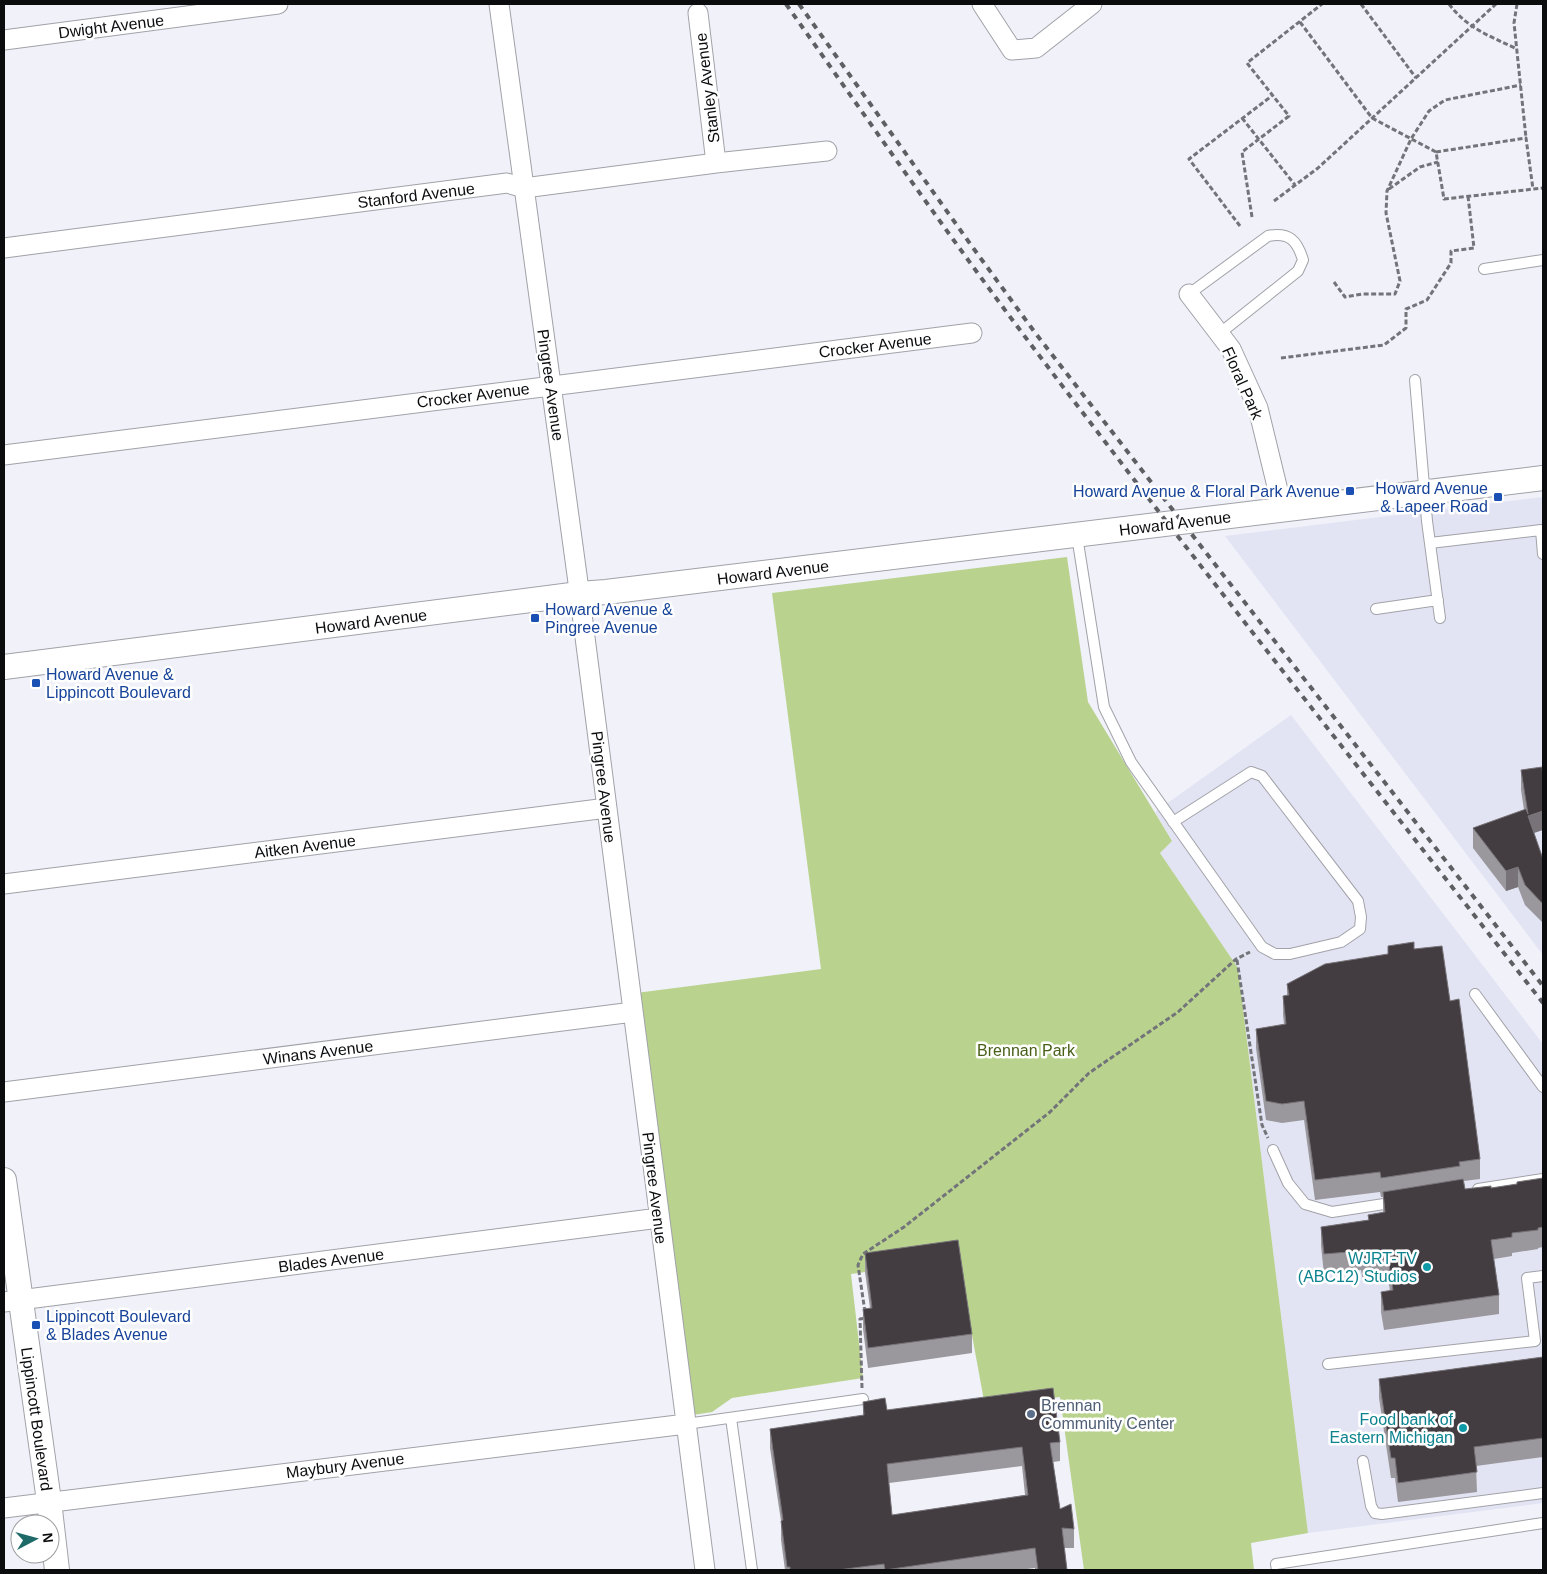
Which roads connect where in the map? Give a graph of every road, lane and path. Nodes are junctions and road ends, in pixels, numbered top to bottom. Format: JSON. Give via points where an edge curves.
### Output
{"nodes":[{"id":1,"x":278,"y":4,"type":"edge"},
{"id":2,"x":499,"y":4,"type":"edge"},
{"id":3,"x":982,"y":4,"type":"edge"},
{"id":4,"x":1092,"y":4,"type":"edge"},
{"id":5,"x":1322,"y":4,"type":"edge"},
{"id":6,"x":1361,"y":4,"type":"edge"},
{"id":7,"x":1449,"y":4,"type":"edge"},
{"id":8,"x":1496,"y":4,"type":"edge"},
{"id":9,"x":1517,"y":4,"type":"edge"},
{"id":10,"x":698,"y":13,"type":"dead end"},
{"id":11,"x":1300,"y":22,"type":"junction"},
{"id":12,"x":1471,"y":27,"type":"junction"},
{"id":13,"x":4,"y":40,"type":"edge"},
{"id":14,"x":1517,"y":49,"type":"junction"},
{"id":15,"x":1416,"y":78,"type":"junction"},
{"id":16,"x":1521,"y":85,"type":"junction"},
{"id":17,"x":1273,"y":95,"type":"junction"},
{"id":18,"x":1242,"y":118,"type":"junction"},
{"id":19,"x":1372,"y":118,"type":"junction"},
{"id":20,"x":1526,"y":138,"type":"junction"},
{"id":21,"x":1411,"y":139,"type":"junction"},
{"id":22,"x":1258,"y":140,"type":"junction"},
{"id":23,"x":827,"y":151,"type":"dead end"},
{"id":24,"x":1436,"y":152,"type":"junction"},
{"id":25,"x":1438,"y":162,"type":"junction"},
{"id":26,"x":716,"y":163,"type":"junction"},
{"id":27,"x":1295,"y":185,"type":"junction"},
{"id":28,"x":524,"y":188,"type":"junction"},
{"id":29,"x":1543,"y":188,"type":"edge"},
{"id":30,"x":1533,"y":189,"type":"junction"},
{"id":31,"x":1387,"y":191,"type":"junction"},
{"id":32,"x":1468,"y":196,"type":"junction"},
{"id":33,"x":1274,"y":201,"type":"dead end"},
{"id":34,"x":1252,"y":217,"type":"dead end"},
{"id":35,"x":1240,"y":226,"type":"dead end"},
{"id":36,"x":4,"y":248,"type":"edge"},
{"id":37,"x":1543,"y":260,"type":"edge"},
{"id":38,"x":1484,"y":269,"type":"dead end"},
{"id":39,"x":1334,"y":282,"type":"dead end"},
{"id":40,"x":1189,"y":294,"type":"joint"},
{"id":41,"x":972,"y":334,"type":"dead end"},
{"id":42,"x":1219,"y":334,"type":"junction"},
{"id":43,"x":1281,"y":358,"type":"dead end"},
{"id":44,"x":1415,"y":380,"type":"dead end"},
{"id":45,"x":552,"y":385,"type":"junction"},
{"id":46,"x":4,"y":454,"type":"edge"},
{"id":47,"x":1543,"y":478,"type":"edge"},
{"id":48,"x":1424,"y":494,"type":"junction"},
{"id":49,"x":1283,"y":511,"type":"junction"},
{"id":50,"x":1077,"y":536,"type":"junction"},
{"id":51,"x":1430,"y":543,"type":"junction"},
{"id":52,"x":1543,"y":554,"type":"edge"},
{"id":53,"x":579,"y":594,"type":"junction"},
{"id":54,"x":1438,"y":600,"type":"junction"},
{"id":55,"x":1376,"y":609,"type":"dead end"},
{"id":56,"x":1440,"y":618,"type":"dead end"},
{"id":57,"x":4,"y":667,"type":"edge"},
{"id":58,"x":607,"y":808,"type":"junction"},
{"id":59,"x":1173,"y":822,"type":"junction"},
{"id":60,"x":4,"y":884,"type":"edge"},
{"id":61,"x":1262,"y":947,"type":"junction"},
{"id":62,"x":1236,"y":959,"type":"junction"},
{"id":63,"x":1475,"y":994,"type":"dead end"},
{"id":64,"x":633,"y":1012,"type":"junction"},
{"id":65,"x":1543,"y":1087,"type":"edge"},
{"id":66,"x":4,"y":1092,"type":"edge"},
{"id":67,"x":1273,"y":1150,"type":"joint"},
{"id":68,"x":1543,"y":1179,"type":"edge"},
{"id":69,"x":4,"y":1180,"type":"edge"},
{"id":70,"x":1469,"y":1191,"type":"edge"},
{"id":71,"x":1410,"y":1200,"type":"edge"},
{"id":72,"x":659,"y":1218,"type":"junction"},
{"id":73,"x":1543,"y":1276,"type":"edge"},
{"id":74,"x":12,"y":1301,"type":"edge"},
{"id":75,"x":1328,"y":1364,"type":"dead end"},
{"id":76,"x":863,"y":1400,"type":"joint"},
{"id":77,"x":731,"y":1418,"type":"junction"},
{"id":78,"x":686,"y":1424,"type":"junction"},
{"id":79,"x":1363,"y":1461,"type":"dead end"},
{"id":80,"x":1543,"y":1493,"type":"edge"},
{"id":81,"x":49,"y":1501,"type":"junction"},
{"id":82,"x":4,"y":1508,"type":"edge"},
{"id":83,"x":1543,"y":1523,"type":"edge"},
{"id":84,"x":57,"y":1570,"type":"edge"},
{"id":85,"x":705,"y":1570,"type":"edge"},
{"id":86,"x":752,"y":1570,"type":"edge"},
{"id":87,"x":1277,"y":1570,"type":"edge"}],
"edges":[{"from":1,"to":13,"type":"street","name":"Dwight Avenue"},
{"from":2,"to":28,"type":"street","name":"Pingree Avenue"},
{"from":3,"to":4,"type":"street","via":[[1012,50],[1036,48]]},
{"from":5,"to":11,"type":"path"},
{"from":6,"to":15,"type":"path"},
{"from":7,"to":12,"type":"path"},
{"from":8,"to":12,"type":"path"},
{"from":9,"to":14,"type":"path","via":[[1514,23]]},
{"from":10,"to":26,"type":"street","name":"Stanley Avenue"},
{"from":11,"to":17,"type":"path","via":[[1247,63]]},
{"from":11,"to":19,"type":"path"},
{"from":12,"to":14,"type":"path"},
{"from":12,"to":15,"type":"path"},
{"from":14,"to":16,"type":"path"},
{"from":15,"to":19,"type":"path"},
{"from":16,"to":20,"type":"path"},
{"from":16,"to":21,"type":"path","via":[[1445,100],[1429,111]]},
{"from":17,"to":18,"type":"path"},
{"from":17,"to":22,"type":"path","via":[[1289,116]]},
{"from":18,"to":22,"type":"path"},
{"from":18,"to":35,"type":"path","via":[[1189,159]]},
{"from":19,"to":21,"type":"path"},
{"from":19,"to":27,"type":"path"},
{"from":20,"to":24,"type":"path"},
{"from":20,"to":30,"type":"path"},
{"from":21,"to":24,"type":"path"},
{"from":21,"to":31,"type":"path"},
{"from":22,"to":27,"type":"path"},
{"from":22,"to":34,"type":"path","via":[[1242,152]]},
{"from":23,"to":26,"type":"street","name":"Stanford Avenue"},
{"from":24,"to":25,"type":"path"},
{"from":25,"to":31,"type":"path","via":[[1420,167]]},
{"from":25,"to":32,"type":"path","via":[[1444,199]]},
{"from":26,"to":28,"type":"street","name":"Stanford Avenue"},
{"from":27,"to":33,"type":"path"},
{"from":28,"to":36,"type":"street","name":"Stanford Avenue","via":[[507,183]]},
{"from":28,"to":45,"type":"street","name":"Pingree Avenue"},
{"from":29,"to":30,"type":"path"},
{"from":30,"to":32,"type":"path"},
{"from":31,"to":39,"type":"path","via":[[1386,213],[1400,281],[1395,294],[1345,297]]},
{"from":32,"to":43,"type":"path","via":[[1474,248],[1451,251],[1451,263],[1427,300],[1406,309],[1406,328],[1384,345]]},
{"from":37,"to":38,"type":"lane"},
{"from":40,"to":42,"type":"street","name":"Floral Park"},
{"from":40,"to":42,"type":"lane","via":[[1268,236],[1279,234],[1291,238],[1303,260],[1298,270]]},
{"from":41,"to":45,"type":"street","name":"Crocker Avenue"},
{"from":42,"to":49,"type":"street","name":"Floral Park","via":[[1231,349],[1258,408]]},
{"from":44,"to":48,"type":"lane"},
{"from":45,"to":46,"type":"street","name":"Crocker Avenue"},
{"from":45,"to":53,"type":"street","name":"Pingree Avenue"},
{"from":47,"to":48,"type":"street","name":"Howard Avenue"},
{"from":48,"to":49,"type":"street","name":"Howard Avenue"},
{"from":48,"to":51,"type":"lane"},
{"from":49,"to":50,"type":"street","name":"Howard Avenue"},
{"from":50,"to":53,"type":"street","name":"Howard Avenue"},
{"from":50,"to":59,"type":"lane","via":[[1104,707],[1131,762]]},
{"from":51,"to":52,"type":"lane","via":[[1540,530]]},
{"from":51,"to":54,"type":"lane"},
{"from":53,"to":57,"type":"street","name":"Howard Avenue"},
{"from":53,"to":58,"type":"street","name":"Pingree Avenue"},
{"from":54,"to":55,"type":"lane"},
{"from":54,"to":56,"type":"lane"},
{"from":58,"to":60,"type":"street","name":"Aitken Avenue"},
{"from":58,"to":64,"type":"street","name":"Pingree Avenue"},
{"from":59,"to":61,"type":"lane"},
{"from":59,"to":61,"type":"lane","via":[[1251,772],[1262,776],[1358,901],[1360,929],[1341,942],[1290,954],[1275,954]]},
{"from":61,"to":62,"type":"path"},
{"from":62,"to":67,"type":"path","via":[[1262,1125]]},
{"from":62,"to":76,"type":"path","via":[[1178,1012],[1089,1073],[1050,1112],[904,1227],[863,1254],[858,1265],[866,1318],[860,1319]]},
{"from":63,"to":65,"type":"lane"},
{"from":64,"to":66,"type":"street","name":"Winans Avenue"},
{"from":64,"to":72,"type":"street","name":"Pingree Avenue"},
{"from":67,"to":71,"type":"lane","via":[[1288,1183],[1305,1204],[1332,1212]]},
{"from":68,"to":70,"type":"lane"},
{"from":69,"to":74,"type":"street","name":"Lippincott Boulevard"},
{"from":72,"to":74,"type":"street","name":"Blades Avenue"},
{"from":72,"to":78,"type":"street","name":"Pingree Avenue"},
{"from":73,"to":75,"type":"lane","via":[[1527,1278],[1535,1341]]},
{"from":74,"to":81,"type":"street","name":"Lippincott Boulevard"},
{"from":76,"to":77,"type":"lane"},
{"from":77,"to":78,"type":"lane"},
{"from":77,"to":86,"type":"lane"},
{"from":78,"to":81,"type":"street","name":"Maybury Avenue"},
{"from":78,"to":85,"type":"street","name":"Pingree Avenue"},
{"from":79,"to":80,"type":"lane","via":[[1375,1513]]},
{"from":81,"to":82,"type":"street","name":"Maybury Avenue"},
{"from":81,"to":84,"type":"street","name":"Lippincott Boulevard"},
{"from":83,"to":87,"type":"lane","via":[[1276,1564]]}]}
